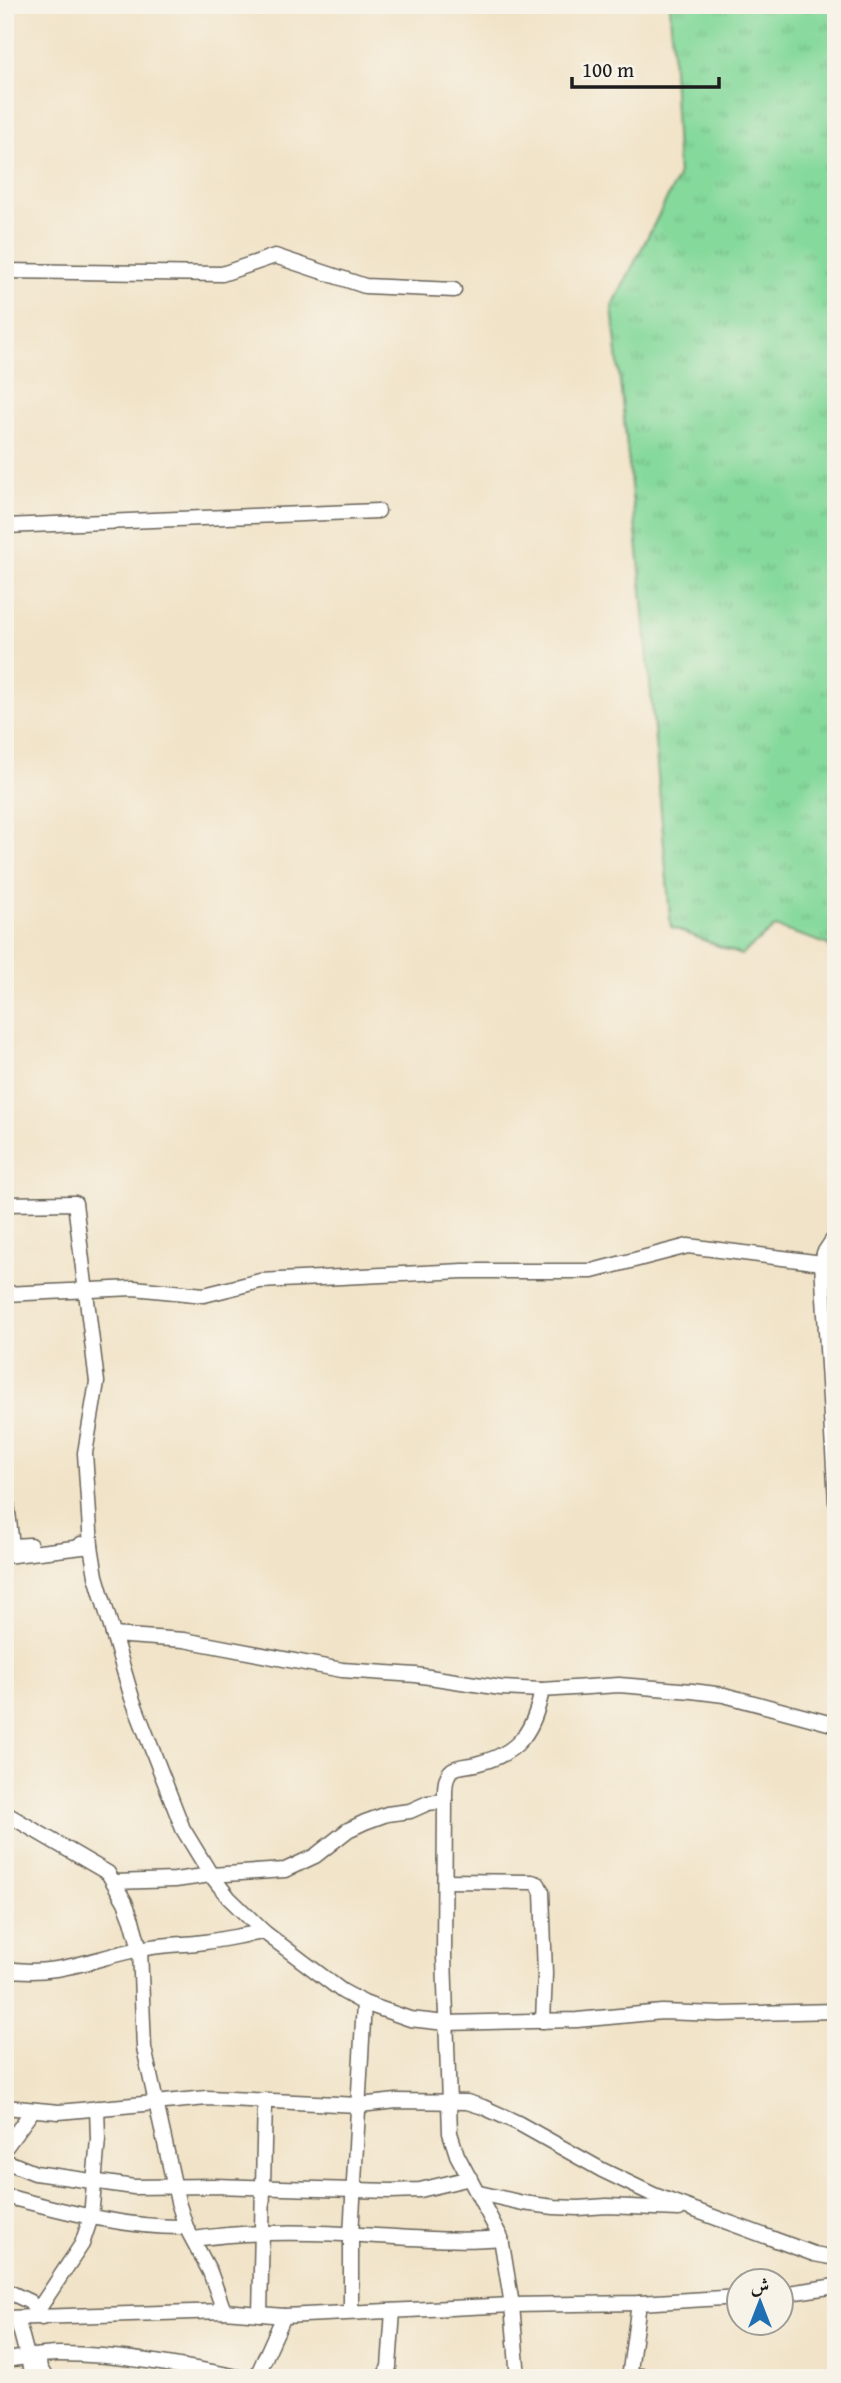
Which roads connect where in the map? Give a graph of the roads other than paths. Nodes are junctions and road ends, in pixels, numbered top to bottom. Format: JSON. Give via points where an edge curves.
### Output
{"nodes":[{"id":1,"x":5,"y":271,"type":"edge"},
{"id":2,"x":454,"y":290,"type":"dead end"},
{"id":3,"x":378,"y":511,"type":"dead end"},
{"id":4,"x":5,"y":526,"type":"edge"},
{"id":5,"x":5,"y":1204,"type":"edge"},
{"id":6,"x":836,"y":1235,"type":"edge"},
{"id":7,"x":822,"y":1264,"type":"junction"},
{"id":8,"x":85,"y":1290,"type":"junction"},
{"id":9,"x":5,"y":1294,"type":"edge"},
{"id":10,"x":5,"y":1486,"type":"edge"},
{"id":11,"x":836,"y":1502,"type":"edge"},
{"id":12,"x":91,"y":1546,"type":"junction"},
{"id":13,"x":5,"y":1556,"type":"edge"},
{"id":14,"x":113,"y":1635,"type":"junction"},
{"id":15,"x":542,"y":1690,"type":"junction"},
{"id":16,"x":836,"y":1725,"type":"edge"},
{"id":17,"x":445,"y":1801,"type":"junction"},
{"id":18,"x":5,"y":1813,"type":"edge"},
{"id":19,"x":211,"y":1875,"type":"junction"},
{"id":20,"x":445,"y":1881,"type":"junction"},
{"id":21,"x":114,"y":1882,"type":"junction"},
{"id":22,"x":264,"y":1932,"type":"junction"},
{"id":23,"x":140,"y":1949,"type":"junction"},
{"id":24,"x":5,"y":1969,"type":"edge"},
{"id":25,"x":364,"y":2003,"type":"junction"},
{"id":26,"x":836,"y":2011,"type":"edge"},
{"id":27,"x":543,"y":2021,"type":"junction"},
{"id":28,"x":446,"y":2023,"type":"junction"},
{"id":29,"x":265,"y":2100,"type":"junction"},
{"id":30,"x":448,"y":2101,"type":"junction"},
{"id":31,"x":156,"y":2104,"type":"junction"},
{"id":32,"x":359,"y":2105,"type":"junction"},
{"id":33,"x":5,"y":2107,"type":"edge"},
{"id":34,"x":97,"y":2108,"type":"junction"},
{"id":35,"x":33,"y":2110,"type":"junction"},
{"id":36,"x":5,"y":2148,"type":"edge"},
{"id":37,"x":5,"y":2161,"type":"edge"},
{"id":38,"x":470,"y":2178,"type":"junction"},
{"id":39,"x":93,"y":2180,"type":"junction"},
{"id":40,"x":262,"y":2187,"type":"junction"},
{"id":41,"x":175,"y":2188,"type":"junction"},
{"id":42,"x":354,"y":2191,"type":"junction"},
{"id":43,"x":479,"y":2193,"type":"junction"},
{"id":44,"x":5,"y":2196,"type":"edge"},
{"id":45,"x":693,"y":2210,"type":"junction"},
{"id":46,"x":91,"y":2217,"type":"junction"},
{"id":47,"x":190,"y":2233,"type":"junction"},
{"id":48,"x":262,"y":2234,"type":"junction"},
{"id":49,"x":351,"y":2235,"type":"junction"},
{"id":50,"x":501,"y":2238,"type":"junction"},
{"id":51,"x":836,"y":2258,"type":"edge"},
{"id":52,"x":836,"y":2286,"type":"edge"},
{"id":53,"x":5,"y":2290,"type":"edge"},
{"id":54,"x":796,"y":2292,"type":"edge"},
{"id":55,"x":726,"y":2298,"type":"edge"},
{"id":56,"x":639,"y":2302,"type":"junction"},
{"id":57,"x":512,"y":2305,"type":"junction"},
{"id":58,"x":224,"y":2311,"type":"junction"},
{"id":59,"x":393,"y":2311,"type":"junction"},
{"id":60,"x":351,"y":2312,"type":"junction"},
{"id":61,"x":41,"y":2314,"type":"junction"},
{"id":62,"x":260,"y":2314,"type":"junction"},
{"id":63,"x":284,"y":2316,"type":"junction"},
{"id":64,"x":11,"y":2318,"type":"edge"},
{"id":65,"x":33,"y":2357,"type":"junction"},
{"id":66,"x":5,"y":2360,"type":"edge"},
{"id":67,"x":629,"y":2377,"type":"edge"},
{"id":68,"x":33,"y":2378,"type":"edge"},
{"id":69,"x":46,"y":2378,"type":"edge"},
{"id":70,"x":243,"y":2378,"type":"edge"},
{"id":71,"x":256,"y":2378,"type":"edge"},
{"id":72,"x":383,"y":2378,"type":"edge"},
{"id":73,"x":518,"y":2378,"type":"edge"},
{"id":74,"x":665,"y":2378,"type":"edge"},
{"id":75,"x":740,"y":2378,"type":"edge"},
{"id":76,"x":751,"y":2378,"type":"edge"}],
"edges":[{"from":1,"to":2,"type":"street","via":[[222,274],[275,256],[365,286]]},
{"from":3,"to":4,"type":"street"},
{"from":5,"to":8,"type":"street","via":[[75,1203]]},
{"from":6,"to":7,"type":"street"},
{"from":7,"to":8,"type":"street","via":[[688,1246],[592,1271],[463,1271],[260,1281],[204,1295],[134,1288]]},
{"from":7,"to":11,"type":"street"},
{"from":8,"to":9,"type":"street"},
{"from":8,"to":12,"type":"street","via":[[97,1382],[85,1453]]},
{"from":10,"to":12,"type":"street","via":[[12,1546],[72,1542]]},
{"from":12,"to":13,"type":"street"},
{"from":12,"to":14,"type":"street"},
{"from":14,"to":15,"type":"street","via":[[184,1640],[342,1670]]},
{"from":14,"to":19,"type":"street","via":[[132,1698],[183,1829]]},
{"from":15,"to":16,"type":"street","via":[[619,1685],[692,1691]]},
{"from":15,"to":17,"type":"street","via":[[529,1731],[503,1755],[450,1771]]},
{"from":17,"to":19,"type":"street","via":[[365,1822],[285,1870]]},
{"from":17,"to":20,"type":"street"},
{"from":18,"to":21,"type":"street","via":[[108,1873]]},
{"from":19,"to":21,"type":"street"},
{"from":19,"to":22,"type":"street"},
{"from":20,"to":27,"type":"street","via":[[538,1884],[545,1973]]},
{"from":20,"to":28,"type":"street"},
{"from":21,"to":23,"type":"street"},
{"from":22,"to":23,"type":"street"},
{"from":22,"to":25,"type":"street"},
{"from":23,"to":24,"type":"street","via":[[48,1971]]},
{"from":23,"to":31,"type":"street","via":[[144,2048]]},
{"from":25,"to":28,"type":"street","via":[[410,2019]]},
{"from":25,"to":32,"type":"street"},
{"from":26,"to":27,"type":"street","via":[[662,2012]]},
{"from":27,"to":28,"type":"street"},
{"from":28,"to":30,"type":"street"},
{"from":29,"to":31,"type":"street","via":[[207,2098]]},
{"from":29,"to":32,"type":"street"},
{"from":29,"to":40,"type":"street"},
{"from":30,"to":32,"type":"street"},
{"from":30,"to":38,"type":"street","via":[[450,2133]]},
{"from":30,"to":45,"type":"street","via":[[483,2107],[602,2170]]},
{"from":31,"to":34,"type":"street"},
{"from":31,"to":41,"type":"street"},
{"from":32,"to":42,"type":"street"},
{"from":33,"to":35,"type":"street"},
{"from":34,"to":35,"type":"street"},
{"from":34,"to":39,"type":"street"},
{"from":35,"to":36,"type":"street"},
{"from":37,"to":39,"type":"street","via":[[35,2173]]},
{"from":38,"to":42,"type":"street","via":[[420,2190]]},
{"from":38,"to":43,"type":"street"},
{"from":39,"to":41,"type":"street"},
{"from":39,"to":46,"type":"street"},
{"from":40,"to":41,"type":"street"},
{"from":40,"to":42,"type":"street"},
{"from":40,"to":48,"type":"street"},
{"from":41,"to":47,"type":"street"},
{"from":42,"to":49,"type":"street"},
{"from":43,"to":45,"type":"street","via":[[554,2207]]},
{"from":43,"to":50,"type":"street"},
{"from":44,"to":46,"type":"street"},
{"from":45,"to":51,"type":"street"},
{"from":46,"to":47,"type":"street"},
{"from":46,"to":61,"type":"street","via":[[82,2244]]},
{"from":47,"to":48,"type":"street"},
{"from":47,"to":58,"type":"street"},
{"from":48,"to":49,"type":"street"},
{"from":48,"to":62,"type":"street"},
{"from":49,"to":50,"type":"street","via":[[473,2241]]},
{"from":49,"to":60,"type":"street"},
{"from":50,"to":57,"type":"street"},
{"from":52,"to":54,"type":"street"},
{"from":53,"to":61,"type":"street","via":[[30,2302]]},
{"from":55,"to":56,"type":"street"},
{"from":56,"to":57,"type":"street"},
{"from":56,"to":67,"type":"street"},
{"from":57,"to":59,"type":"street"},
{"from":57,"to":73,"type":"street"},
{"from":58,"to":61,"type":"street"},
{"from":58,"to":62,"type":"street"},
{"from":59,"to":60,"type":"street"},
{"from":59,"to":72,"type":"street","via":[[389,2367]]},
{"from":60,"to":63,"type":"street"},
{"from":61,"to":64,"type":"street"},
{"from":62,"to":63,"type":"street"},
{"from":63,"to":71,"type":"street"},
{"from":64,"to":65,"type":"street"},
{"from":65,"to":66,"type":"street"},
{"from":65,"to":68,"type":"street"},
{"from":65,"to":69,"type":"street"},
{"from":65,"to":70,"type":"street","via":[[132,2359]]},
{"from":67,"to":74,"type":"street"},
{"from":75,"to":76,"type":"street"}]}
